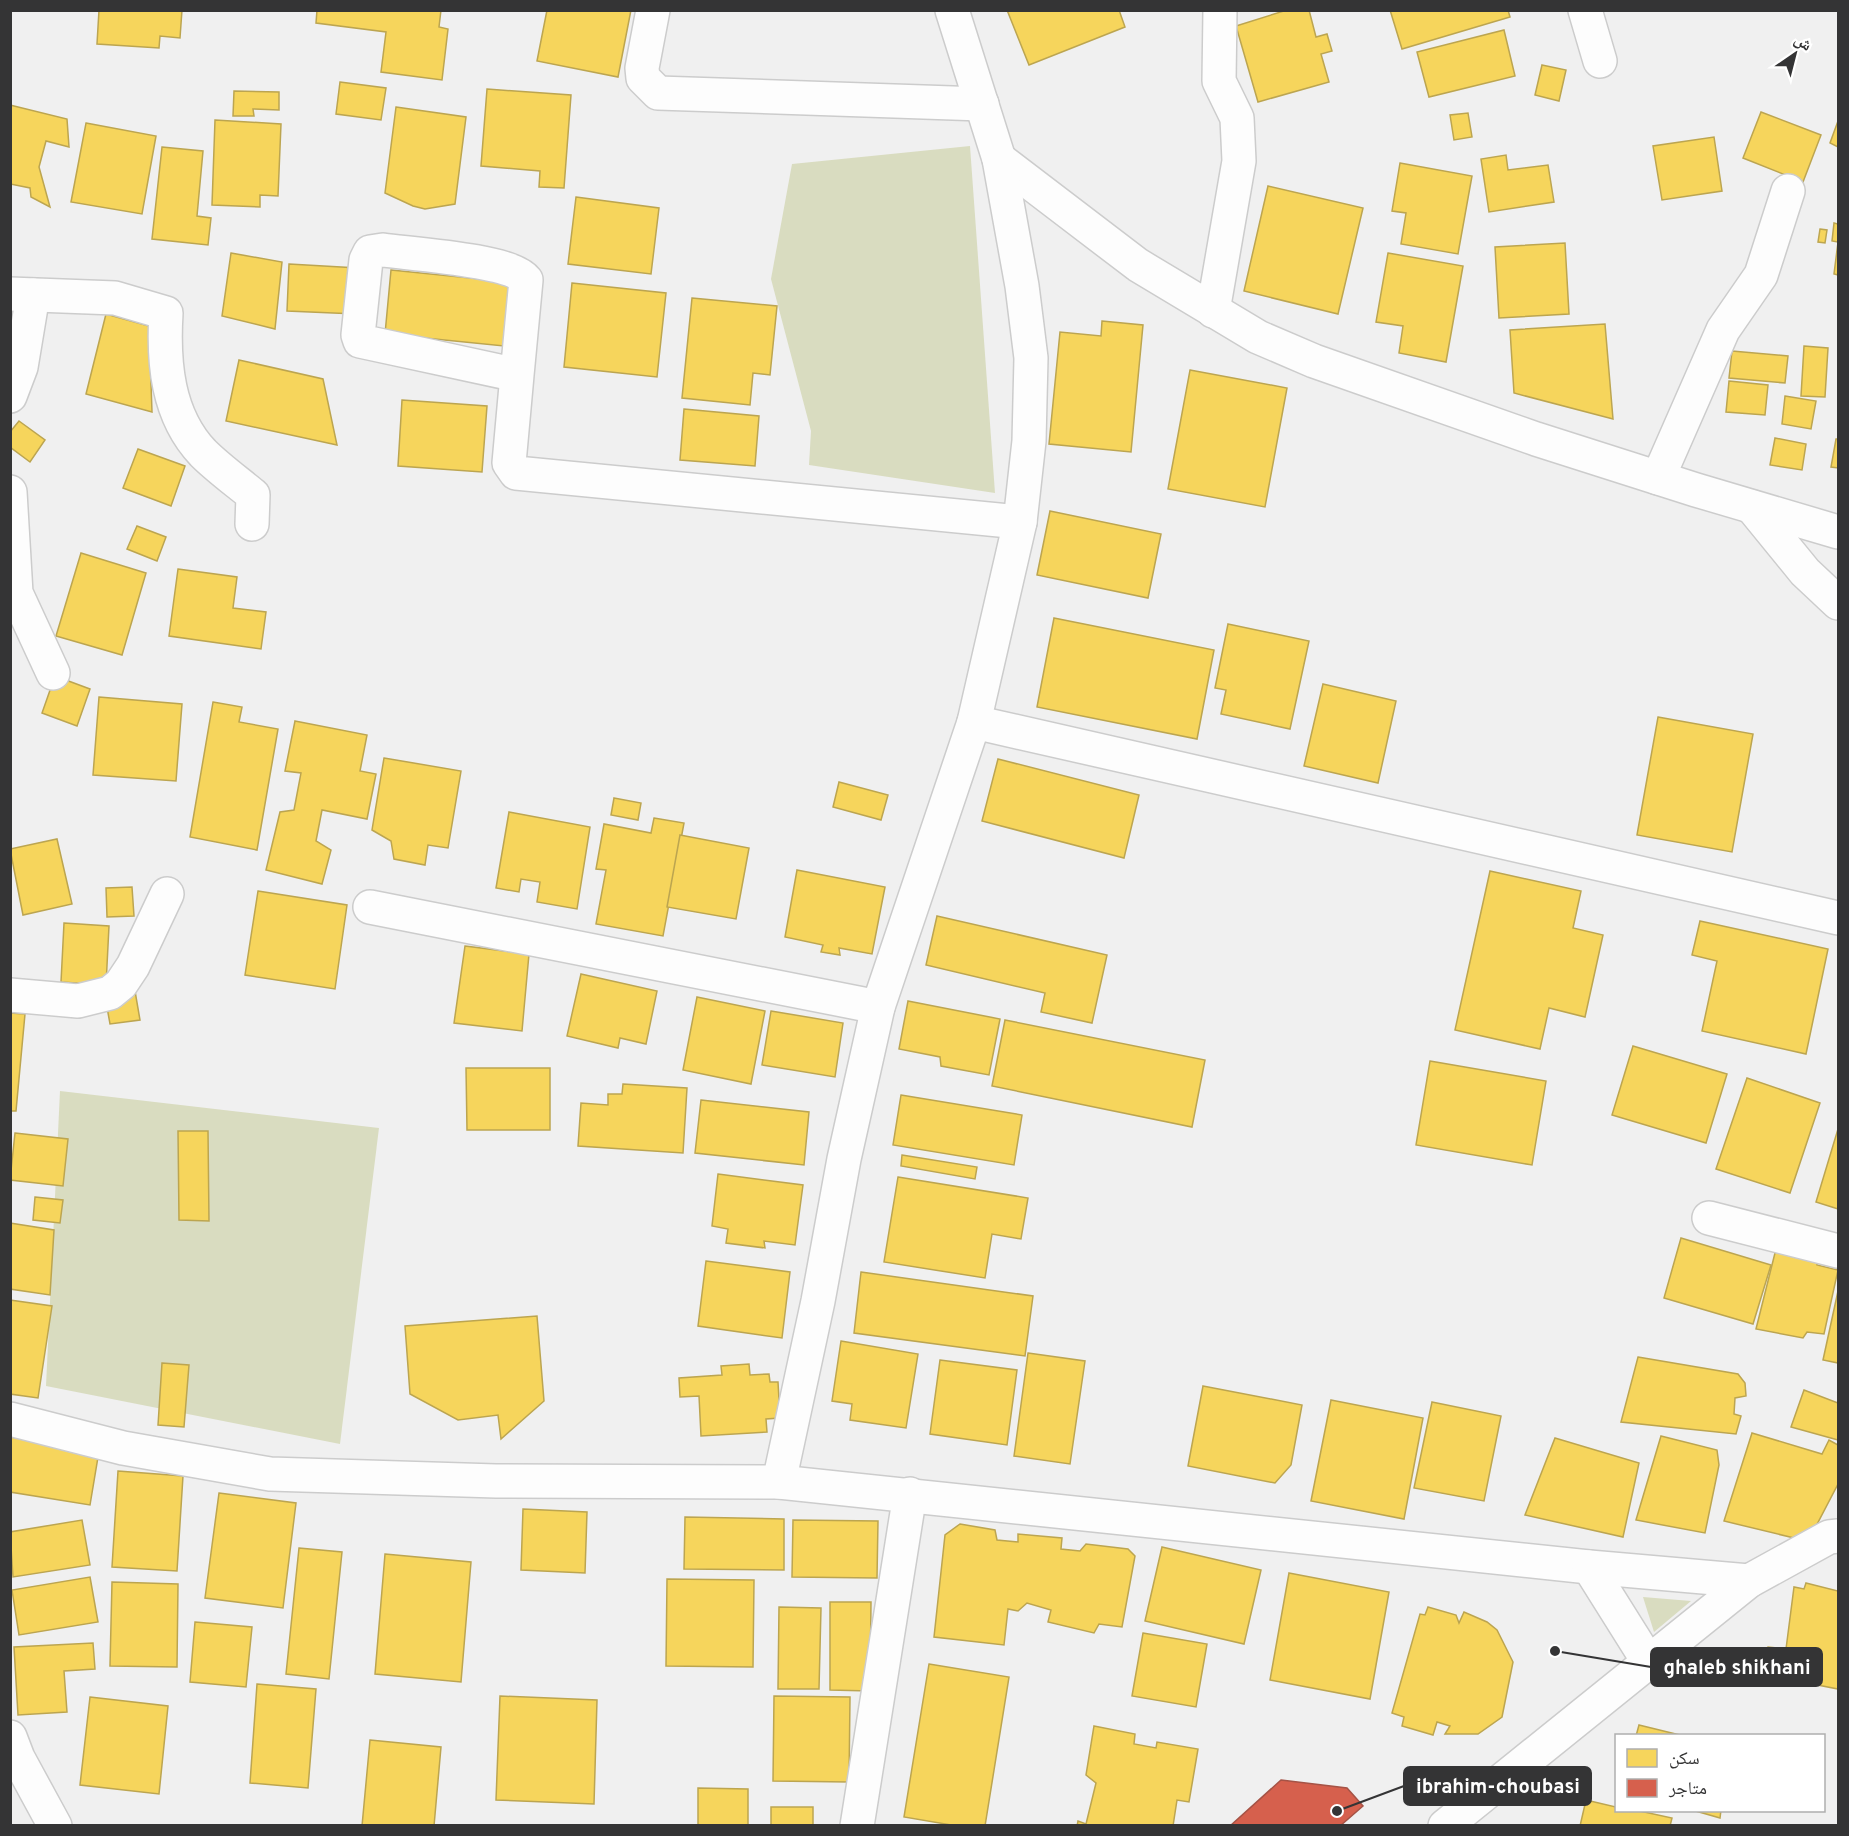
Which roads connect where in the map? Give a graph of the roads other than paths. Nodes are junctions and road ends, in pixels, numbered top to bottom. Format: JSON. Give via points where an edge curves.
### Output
{"nodes":[{"id":1,"x":653,"y":10,"type":"edge"},
{"id":2,"x":1220,"y":10,"type":"edge"},
{"id":3,"x":1585,"y":10,"type":"edge"},
{"id":4,"x":955,"y":13,"type":"edge"},
{"id":5,"x":1600,"y":61,"type":"dead end"},
{"id":6,"x":982,"y":104,"type":"junction"},
{"id":7,"x":999,"y":159,"type":"junction"},
{"id":8,"x":1788,"y":191,"type":"dead end"},
{"id":9,"x":22,"y":294,"type":"edge"},
{"id":10,"x":1212,"y":311,"type":"junction"},
{"id":11,"x":517,"y":375,"type":"junction"},
{"id":12,"x":10,"y":396,"type":"edge"},
{"id":13,"x":1658,"y":478,"type":"junction"},
{"id":14,"x":10,"y":492,"type":"edge"},
{"id":15,"x":1752,"y":507,"type":"junction"},
{"id":16,"x":1020,"y":522,"type":"junction"},
{"id":17,"x":252,"y":524,"type":"dead end"},
{"id":18,"x":1839,"y":532,"type":"edge"},
{"id":19,"x":1839,"y":603,"type":"edge"},
{"id":20,"x":53,"y":673,"type":"dead end"},
{"id":21,"x":974,"y":722,"type":"junction"},
{"id":22,"x":167,"y":894,"type":"dead end"},
{"id":23,"x":370,"y":907,"type":"dead end"},
{"id":24,"x":1839,"y":918,"type":"edge"},
{"id":25,"x":10,"y":995,"type":"edge"},
{"id":26,"x":878,"y":1007,"type":"junction"},
{"id":27,"x":1708,"y":1218,"type":"dead end"},
{"id":28,"x":1839,"y":1251,"type":"edge"},
{"id":29,"x":10,"y":1419,"type":"edge"},
{"id":30,"x":779,"y":1482,"type":"junction"},
{"id":31,"x":910,"y":1494,"type":"junction"},
{"id":32,"x":1835,"y":1530,"type":"edge"},
{"id":33,"x":1589,"y":1567,"type":"junction"},
{"id":34,"x":1749,"y":1581,"type":"junction"},
{"id":35,"x":1648,"y":1661,"type":"junction"},
{"id":36,"x":10,"y":1737,"type":"edge"},
{"id":37,"x":55,"y":1826,"type":"edge"},
{"id":38,"x":857,"y":1826,"type":"edge"},
{"id":39,"x":1445,"y":1826,"type":"edge"}],
"edges":[{"from":1,"to":6,"type":"street","via":[[642,68],[643,78],[658,93]]},
{"from":2,"to":10,"type":"street","via":[[1219,81],[1237,118],[1239,160]]},
{"from":3,"to":5,"type":"street"},
{"from":4,"to":6,"type":"street"},
{"from":6,"to":7,"type":"street"},
{"from":7,"to":10,"type":"street","via":[[1138,265]]},
{"from":7,"to":16,"type":"street","via":[[1031,358],[1029,441]]},
{"from":8,"to":13,"type":"street","via":[[1761,275],[1723,330]]},
{"from":9,"to":12,"type":"street","via":[[21,368]]},
{"from":9,"to":17,"type":"street","via":[[115,298],[166,313],[164,352],[171,393],[183,427],[202,452],[253,495]]},
{"from":10,"to":13,"type":"street","via":[[1258,337],[1314,361]]},
{"from":11,"to":11,"type":"street","via":[[526,280],[521,273],[502,266],[383,250],[370,252],[366,260],[360,341]]},
{"from":11,"to":16,"type":"street","via":[[509,464],[513,471],[522,474]]},
{"from":13,"to":15,"type":"street"},
{"from":14,"to":20,"type":"street","via":[[16,593]]},
{"from":15,"to":18,"type":"street"},
{"from":15,"to":19,"type":"street","via":[[1805,572]]},
{"from":16,"to":21,"type":"street"},
{"from":21,"to":24,"type":"street"},
{"from":21,"to":26,"type":"street"},
{"from":22,"to":25,"type":"street","via":[[133,966],[110,993],[78,1001]]},
{"from":23,"to":26,"type":"street"},
{"from":26,"to":30,"type":"street"},
{"from":27,"to":28,"type":"street"},
{"from":29,"to":30,"type":"street","via":[[123,1448],[270,1474],[495,1481]]},
{"from":30,"to":31,"type":"street"},
{"from":31,"to":33,"type":"street"},
{"from":31,"to":38,"type":"street"},
{"from":32,"to":34,"type":"street"},
{"from":33,"to":34,"type":"street"},
{"from":33,"to":35,"type":"street"},
{"from":34,"to":35,"type":"street"},
{"from":35,"to":39,"type":"street"},
{"from":36,"to":37,"type":"street"}]}
